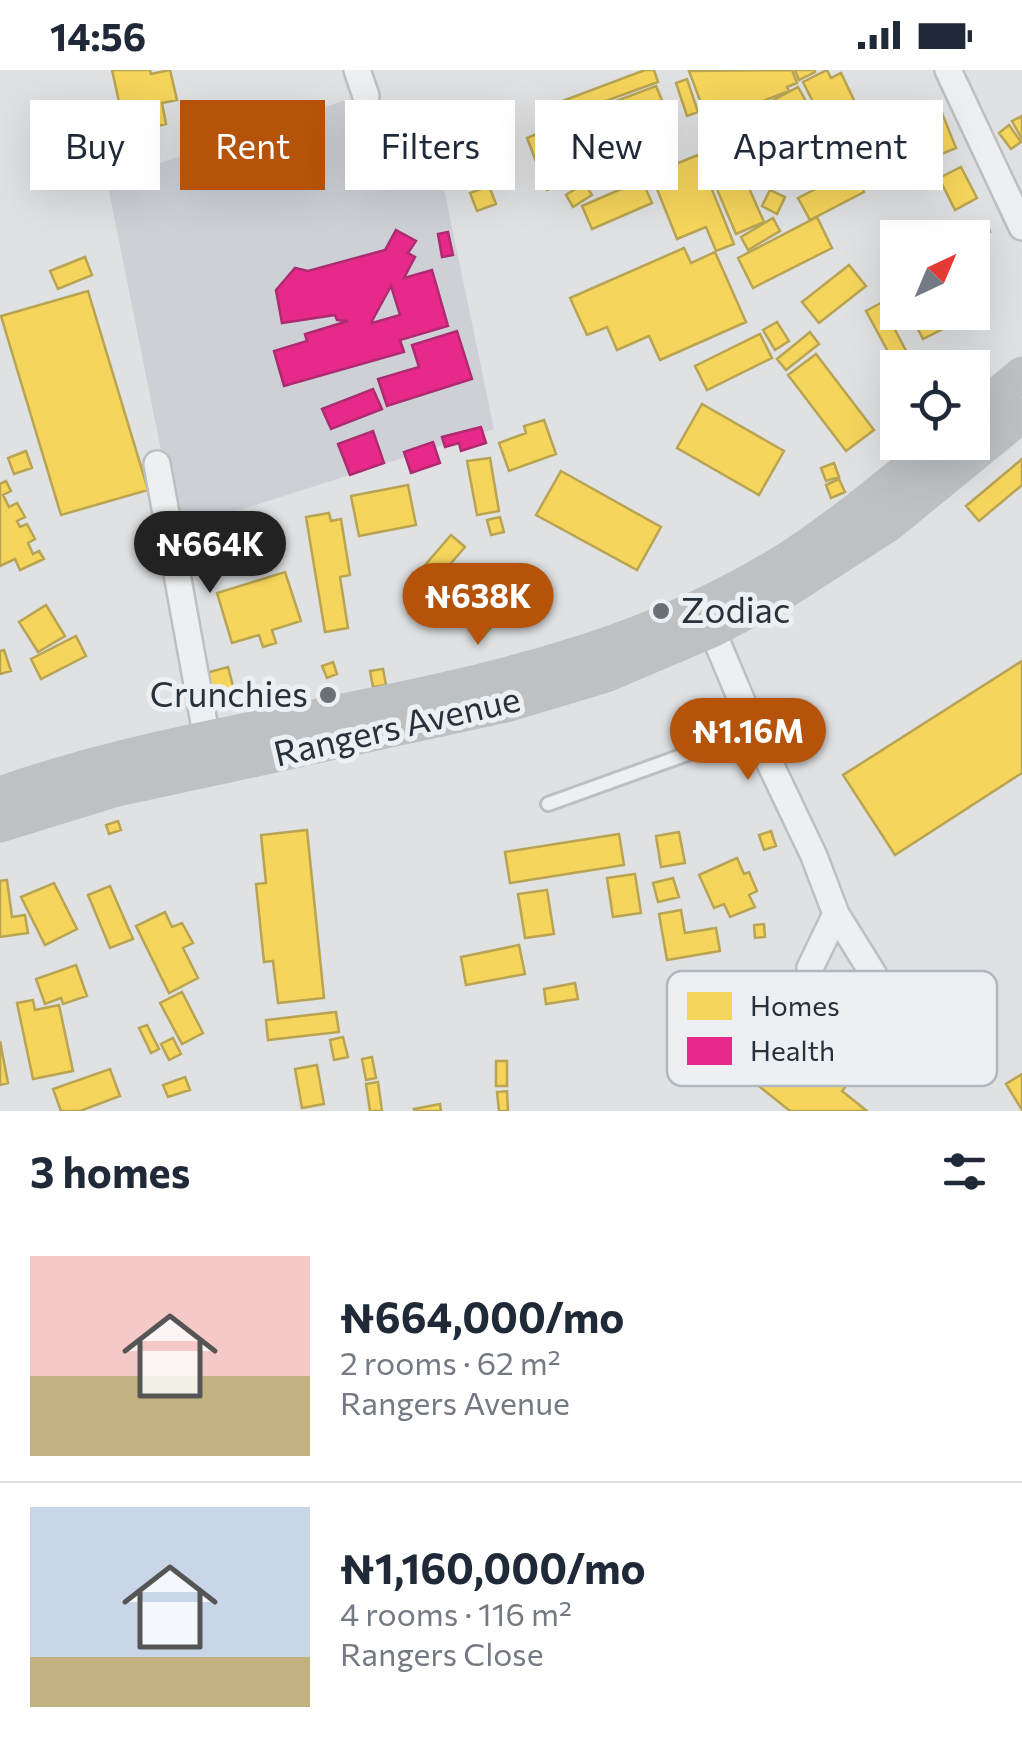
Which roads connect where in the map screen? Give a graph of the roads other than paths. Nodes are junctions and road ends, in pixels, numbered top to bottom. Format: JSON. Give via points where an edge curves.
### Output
{"nodes":[{"id":1,"x":357,"y":70,"type":"edge"},
{"id":2,"x":948,"y":70,"type":"edge"},
{"id":3,"x":366,"y":96,"type":"dead end"},
{"id":4,"x":1022,"y":227,"type":"edge"},
{"id":5,"x":1022,"y":374,"type":"edge"},
{"id":6,"x":990,"y":400,"type":"edge"},
{"id":7,"x":1022,"y":416,"type":"edge"},
{"id":8,"x":918,"y":460,"type":"edge"},
{"id":9,"x":158,"y":464,"type":"dead end"},
{"id":10,"x":712,"y":630,"type":"junction"},
{"id":11,"x":754,"y":730,"type":"junction"},
{"id":12,"x":207,"y":739,"type":"junction"},
{"id":13,"x":0,"y":794,"type":"edge"},
{"id":14,"x":548,"y":804,"type":"dead end"},
{"id":15,"x":0,"y":825,"type":"edge"},
{"id":16,"x":836,"y":914,"type":"dead end"}],
"edges":[{"from":1,"to":3,"type":"street"},
{"from":2,"to":4,"type":"street"},
{"from":5,"to":6,"type":"main road"},
{"from":7,"to":10,"type":"main road","name":"Rangers Avenue","via":[[890,524]]},
{"from":8,"to":12,"type":"main road","name":"Rangers Avenue","via":[[787,559],[663,621],[568,657],[474,682]]},
{"from":9,"to":12,"type":"street"},
{"from":10,"to":11,"type":"street"},
{"from":10,"to":15,"type":"main road","name":"Rangers Avenue","via":[[606,675],[506,704],[113,790]]},
{"from":11,"to":14,"type":"lane"},
{"from":11,"to":16,"type":"street"},
{"from":12,"to":13,"type":"main road","name":"Rangers Avenue"}]}
